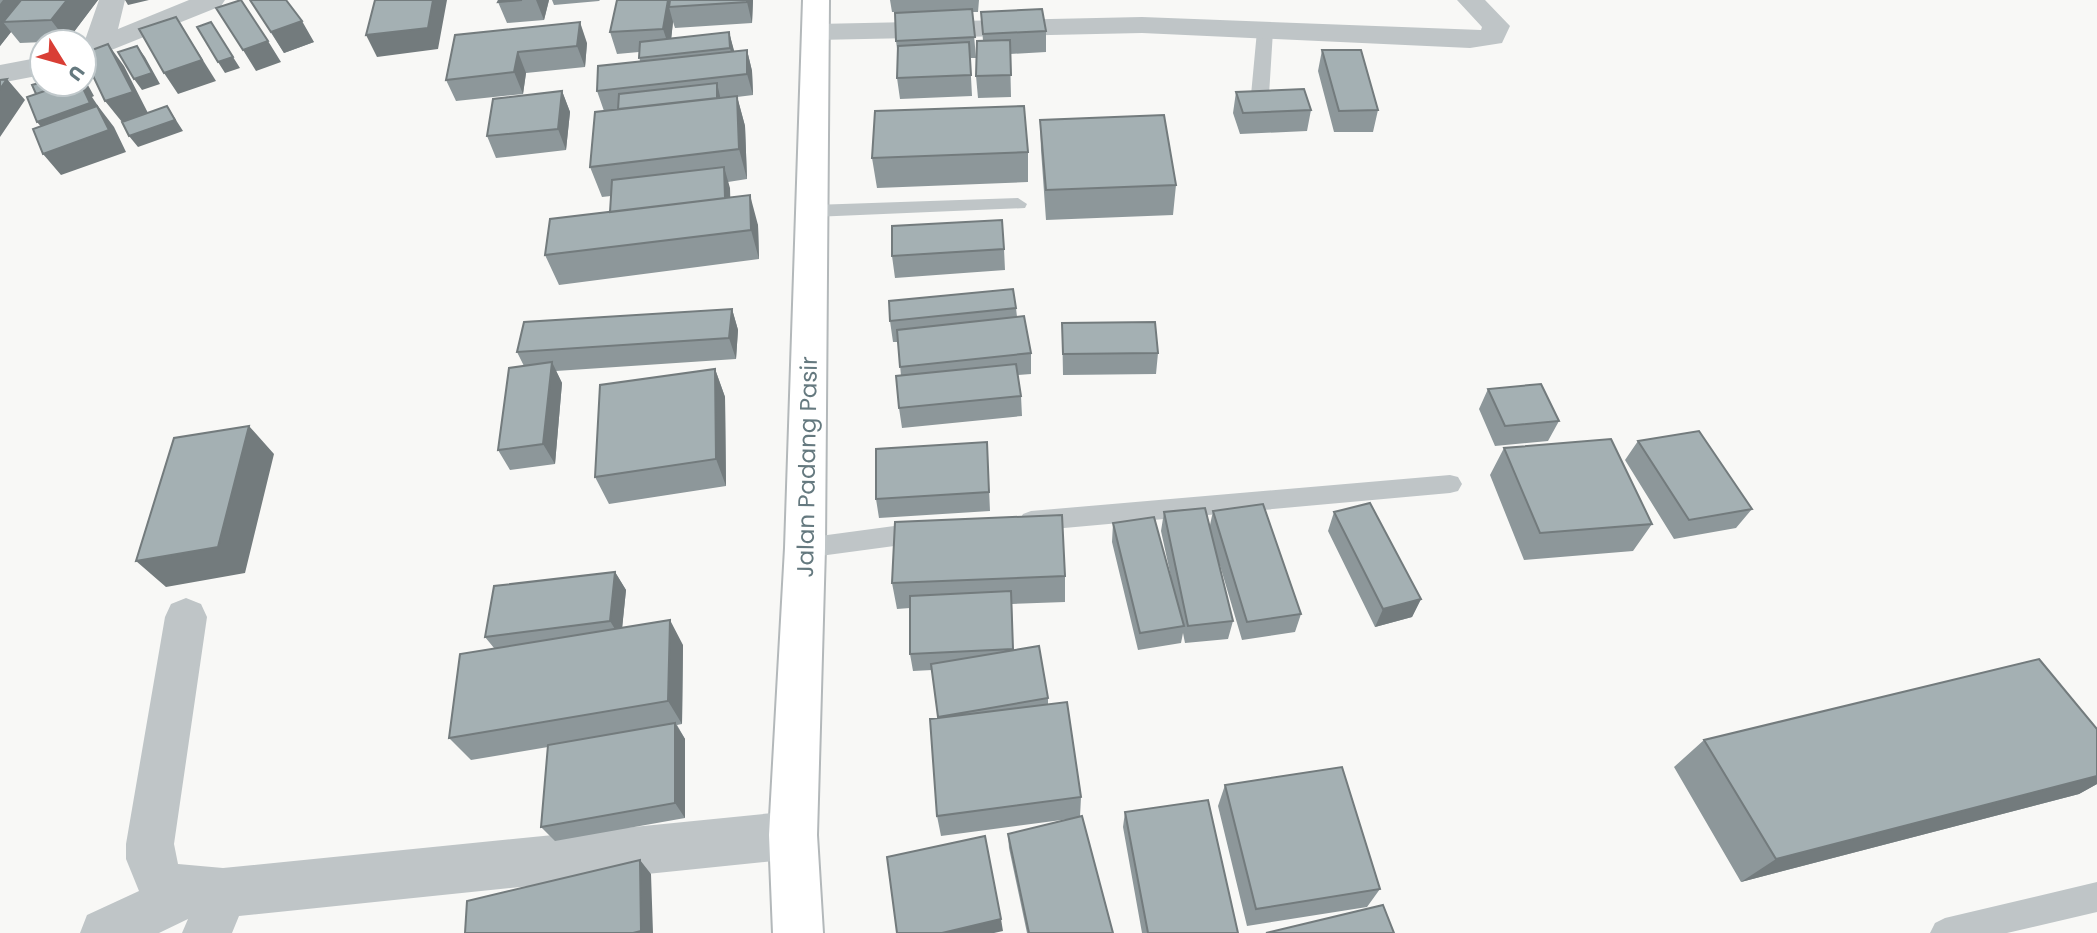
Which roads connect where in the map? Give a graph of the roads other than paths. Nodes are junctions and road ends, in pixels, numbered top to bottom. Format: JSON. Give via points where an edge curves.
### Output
{"nodes":[{"id":1,"x":112,"y":0,"type":"edge"},
{"id":2,"x":212,"y":0,"type":"edge"},
{"id":3,"x":1470,"y":0,"type":"edge"},
{"id":4,"x":816,"y":16,"type":"edge"},
{"id":5,"x":1265,"y":31,"type":"junction"},
{"id":6,"x":98,"y":35,"type":"edge"},
{"id":7,"x":98,"y":48,"type":"edge"},
{"id":8,"x":28,"y":69,"type":"edge"},
{"id":9,"x":0,"y":74,"type":"edge"},
{"id":10,"x":1260,"y":95,"type":"edge"},
{"id":11,"x":1018,"y":204,"type":"dead end"},
{"id":12,"x":813,"y":211,"type":"junction"},
{"id":13,"x":1450,"y":484,"type":"dead end"},
{"id":14,"x":1002,"y":523,"type":"edge"},
{"id":15,"x":949,"y":529,"type":"edge"},
{"id":16,"x":805,"y":548,"type":"junction"},
{"id":17,"x":186,"y":617,"type":"dead end"},
{"id":18,"x":793,"y":835,"type":"junction"},
{"id":19,"x":2097,"y":897,"type":"edge"},
{"id":20,"x":207,"y":906,"type":"edge"},
{"id":21,"x":104,"y":933,"type":"edge"},
{"id":22,"x":798,"y":933,"type":"edge"},
{"id":23,"x":1945,"y":933,"type":"edge"}],
"edges":[{"from":1,"to":6,"type":"street"},
{"from":2,"to":7,"type":"street"},
{"from":3,"to":5,"type":"street","via":[[1496,26],[1492,37],[1470,40]]},
{"from":4,"to":5,"type":"street"},
{"from":4,"to":12,"type":"highway","name":"Jalan Padang Pasir"},
{"from":5,"to":10,"type":"lane"},
{"from":8,"to":9,"type":"street"},
{"from":11,"to":12,"type":"lane"},
{"from":12,"to":16,"type":"highway","name":"Jalan Padang Pasir"},
{"from":13,"to":14,"type":"lane"},
{"from":15,"to":16,"type":"lane"},
{"from":16,"to":18,"type":"highway","name":"Jalan Padang Pasir"},
{"from":17,"to":20,"type":"street","via":[[150,859],[162,885]]},
{"from":18,"to":20,"type":"street"},
{"from":18,"to":22,"type":"highway","name":"Jalan Padang Pasir"},
{"from":19,"to":23,"type":"lane"},
{"from":20,"to":21,"type":"street"}]}
